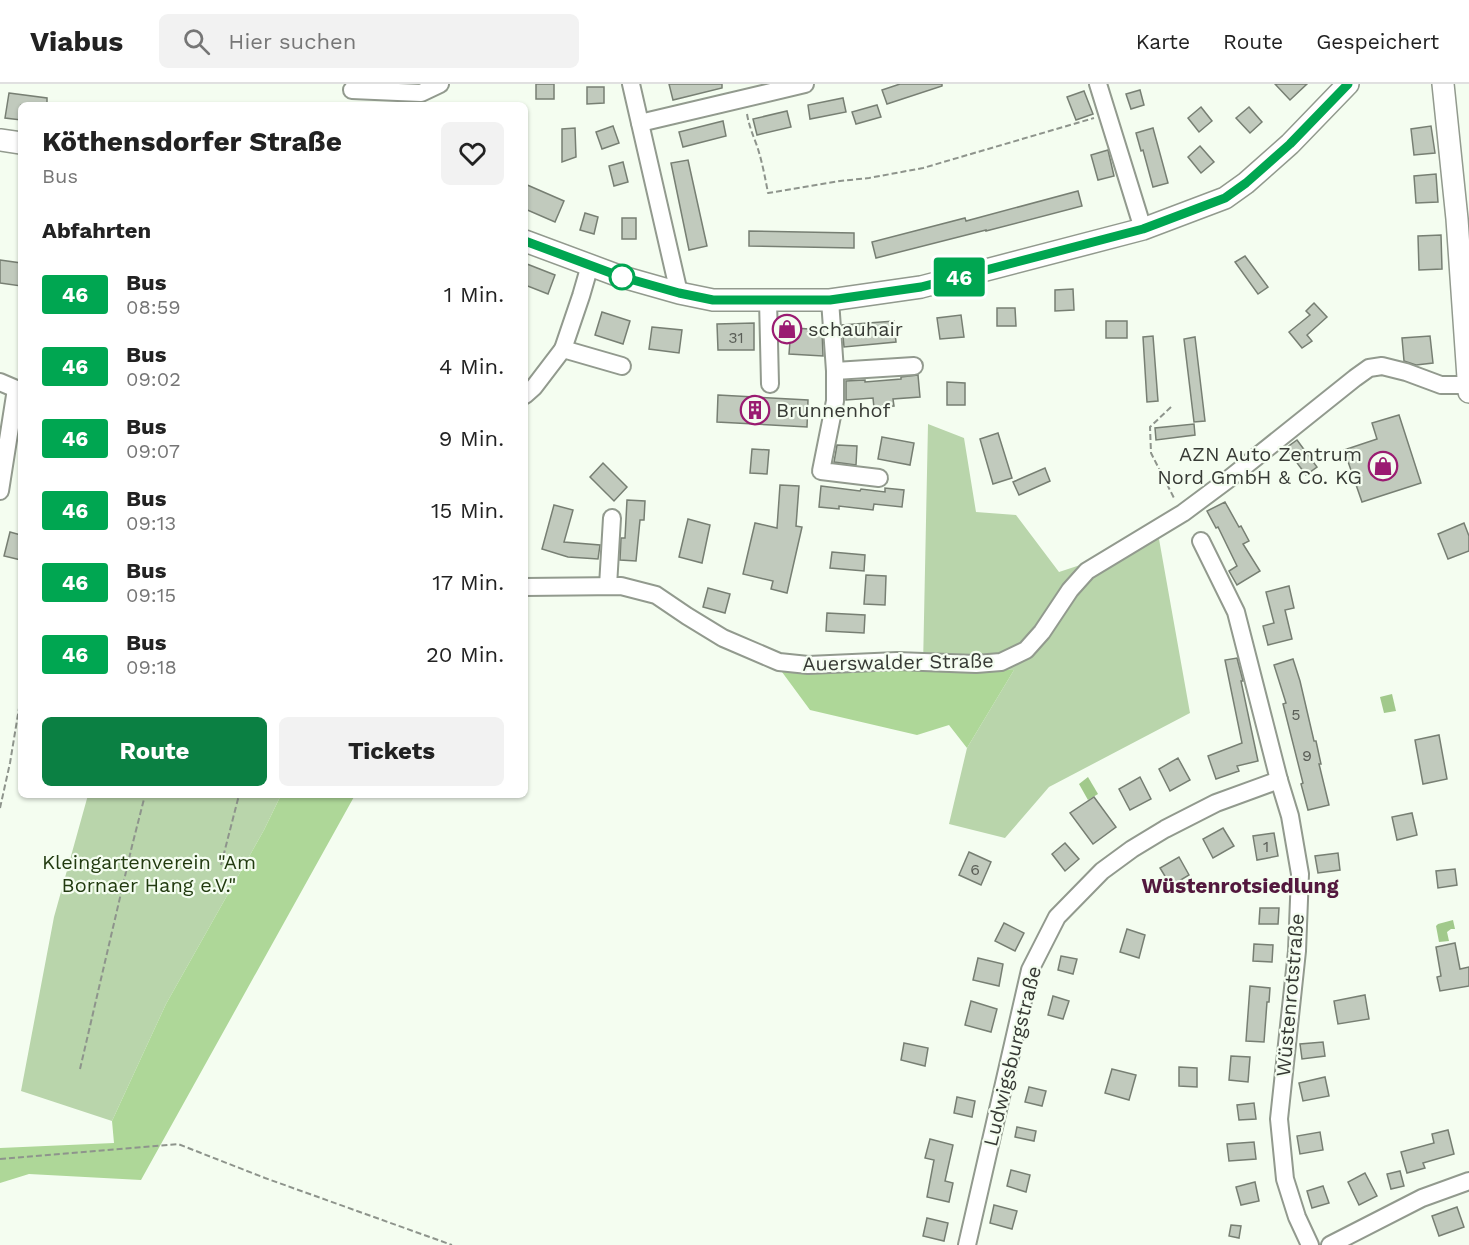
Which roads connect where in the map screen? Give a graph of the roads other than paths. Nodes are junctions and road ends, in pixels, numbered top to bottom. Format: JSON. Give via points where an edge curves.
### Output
{"nodes":[{"id":1,"x":440,"y":84,"type":"edge"},
{"id":2,"x":631,"y":84,"type":"edge"},
{"id":3,"x":805,"y":84,"type":"edge"},
{"id":4,"x":1348,"y":84,"type":"edge"},
{"id":5,"x":1443,"y":84,"type":"edge"},
{"id":6,"x":1103,"y":86,"type":"edge"},
{"id":7,"x":353,"y":93,"type":"edge"},
{"id":8,"x":640,"y":123,"type":"junction"},
{"id":9,"x":0,"y":140,"type":"edge"},
{"id":10,"x":18,"y":143,"type":"edge"},
{"id":11,"x":1463,"y":224,"type":"edge"},
{"id":12,"x":1143,"y":229,"type":"junction"},
{"id":13,"x":528,"y":242,"type":"edge"},
{"id":14,"x":590,"y":265,"type":"junction"},
{"id":15,"x":679,"y":293,"type":"junction"},
{"id":16,"x":768,"y":300,"type":"junction"},
{"id":17,"x":830,"y":300,"type":"junction"},
{"id":18,"x":563,"y":349,"type":"junction"},
{"id":19,"x":622,"y":366,"type":"dead end"},
{"id":20,"x":914,"y":366,"type":"dead end"},
{"id":21,"x":836,"y":371,"type":"junction"},
{"id":22,"x":0,"y":382,"type":"edge"},
{"id":23,"x":770,"y":384,"type":"dead end"},
{"id":24,"x":1468,"y":389,"type":"edge"},
{"id":25,"x":18,"y":390,"type":"edge"},
{"id":26,"x":528,"y":393,"type":"edge"},
{"id":27,"x":879,"y":478,"type":"dead end"},
{"id":28,"x":0,"y":491,"type":"edge"},
{"id":29,"x":612,"y":518,"type":"dead end"},
{"id":30,"x":1201,"y":541,"type":"dead end"},
{"id":31,"x":608,"y":586,"type":"junction"},
{"id":32,"x":528,"y":587,"type":"edge"},
{"id":33,"x":1279,"y":780,"type":"junction"},
{"id":34,"x":1469,"y":1181,"type":"edge"},
{"id":35,"x":967,"y":1245,"type":"edge"},
{"id":36,"x":1310,"y":1245,"type":"edge"},
{"id":37,"x":1330,"y":1245,"type":"edge"}],
"edges":[{"from":1,"to":7,"type":"street","via":[[421,93]]},
{"from":2,"to":8,"type":"street"},
{"from":3,"to":8,"type":"street"},
{"from":4,"to":12,"type":"main road","via":[[1290,144],[1225,198]]},
{"from":5,"to":11,"type":"main road"},
{"from":6,"to":12,"type":"street"},
{"from":8,"to":15,"type":"street"},
{"from":9,"to":10,"type":"main road"},
{"from":11,"to":24,"type":"main road"},
{"from":12,"to":17,"type":"main road","via":[[921,287]]},
{"from":13,"to":14,"type":"main road"},
{"from":14,"to":15,"type":"main road"},
{"from":14,"to":18,"type":"street"},
{"from":15,"to":16,"type":"main road","via":[[713,300]]},
{"from":16,"to":17,"type":"main road"},
{"from":16,"to":23,"type":"street"},
{"from":17,"to":21,"type":"street"},
{"from":18,"to":19,"type":"street"},
{"from":18,"to":26,"type":"street"},
{"from":20,"to":21,"type":"street"},
{"from":21,"to":27,"type":"street","via":[[835,401],[821,471]]},
{"from":22,"to":25,"type":"street"},
{"from":24,"to":31,"type":"street","name":"Auerswalder Straße","via":[[1441,385],[1382,366],[1369,369],[1183,513],[1087,571],[1026,650],[1002,662],[779,662],[723,638],[656,595]]},
{"from":25,"to":28,"type":"street"},
{"from":29,"to":31,"type":"street"},
{"from":30,"to":33,"type":"street","name":"Wüstenrotstraße","via":[[1236,612]]},
{"from":31,"to":32,"type":"street","name":"Auerswalder Straße"},
{"from":33,"to":35,"type":"street","name":"Ludwigsburgstraße","via":[[1216,803],[1140,844],[1102,871],[1057,917],[1030,970]]},
{"from":33,"to":36,"type":"street","name":"Wüstenrotstraße","via":[[1300,874],[1297,951],[1279,1119],[1285,1179]]},
{"from":34,"to":37,"type":"street","via":[[1422,1198]]}]}
